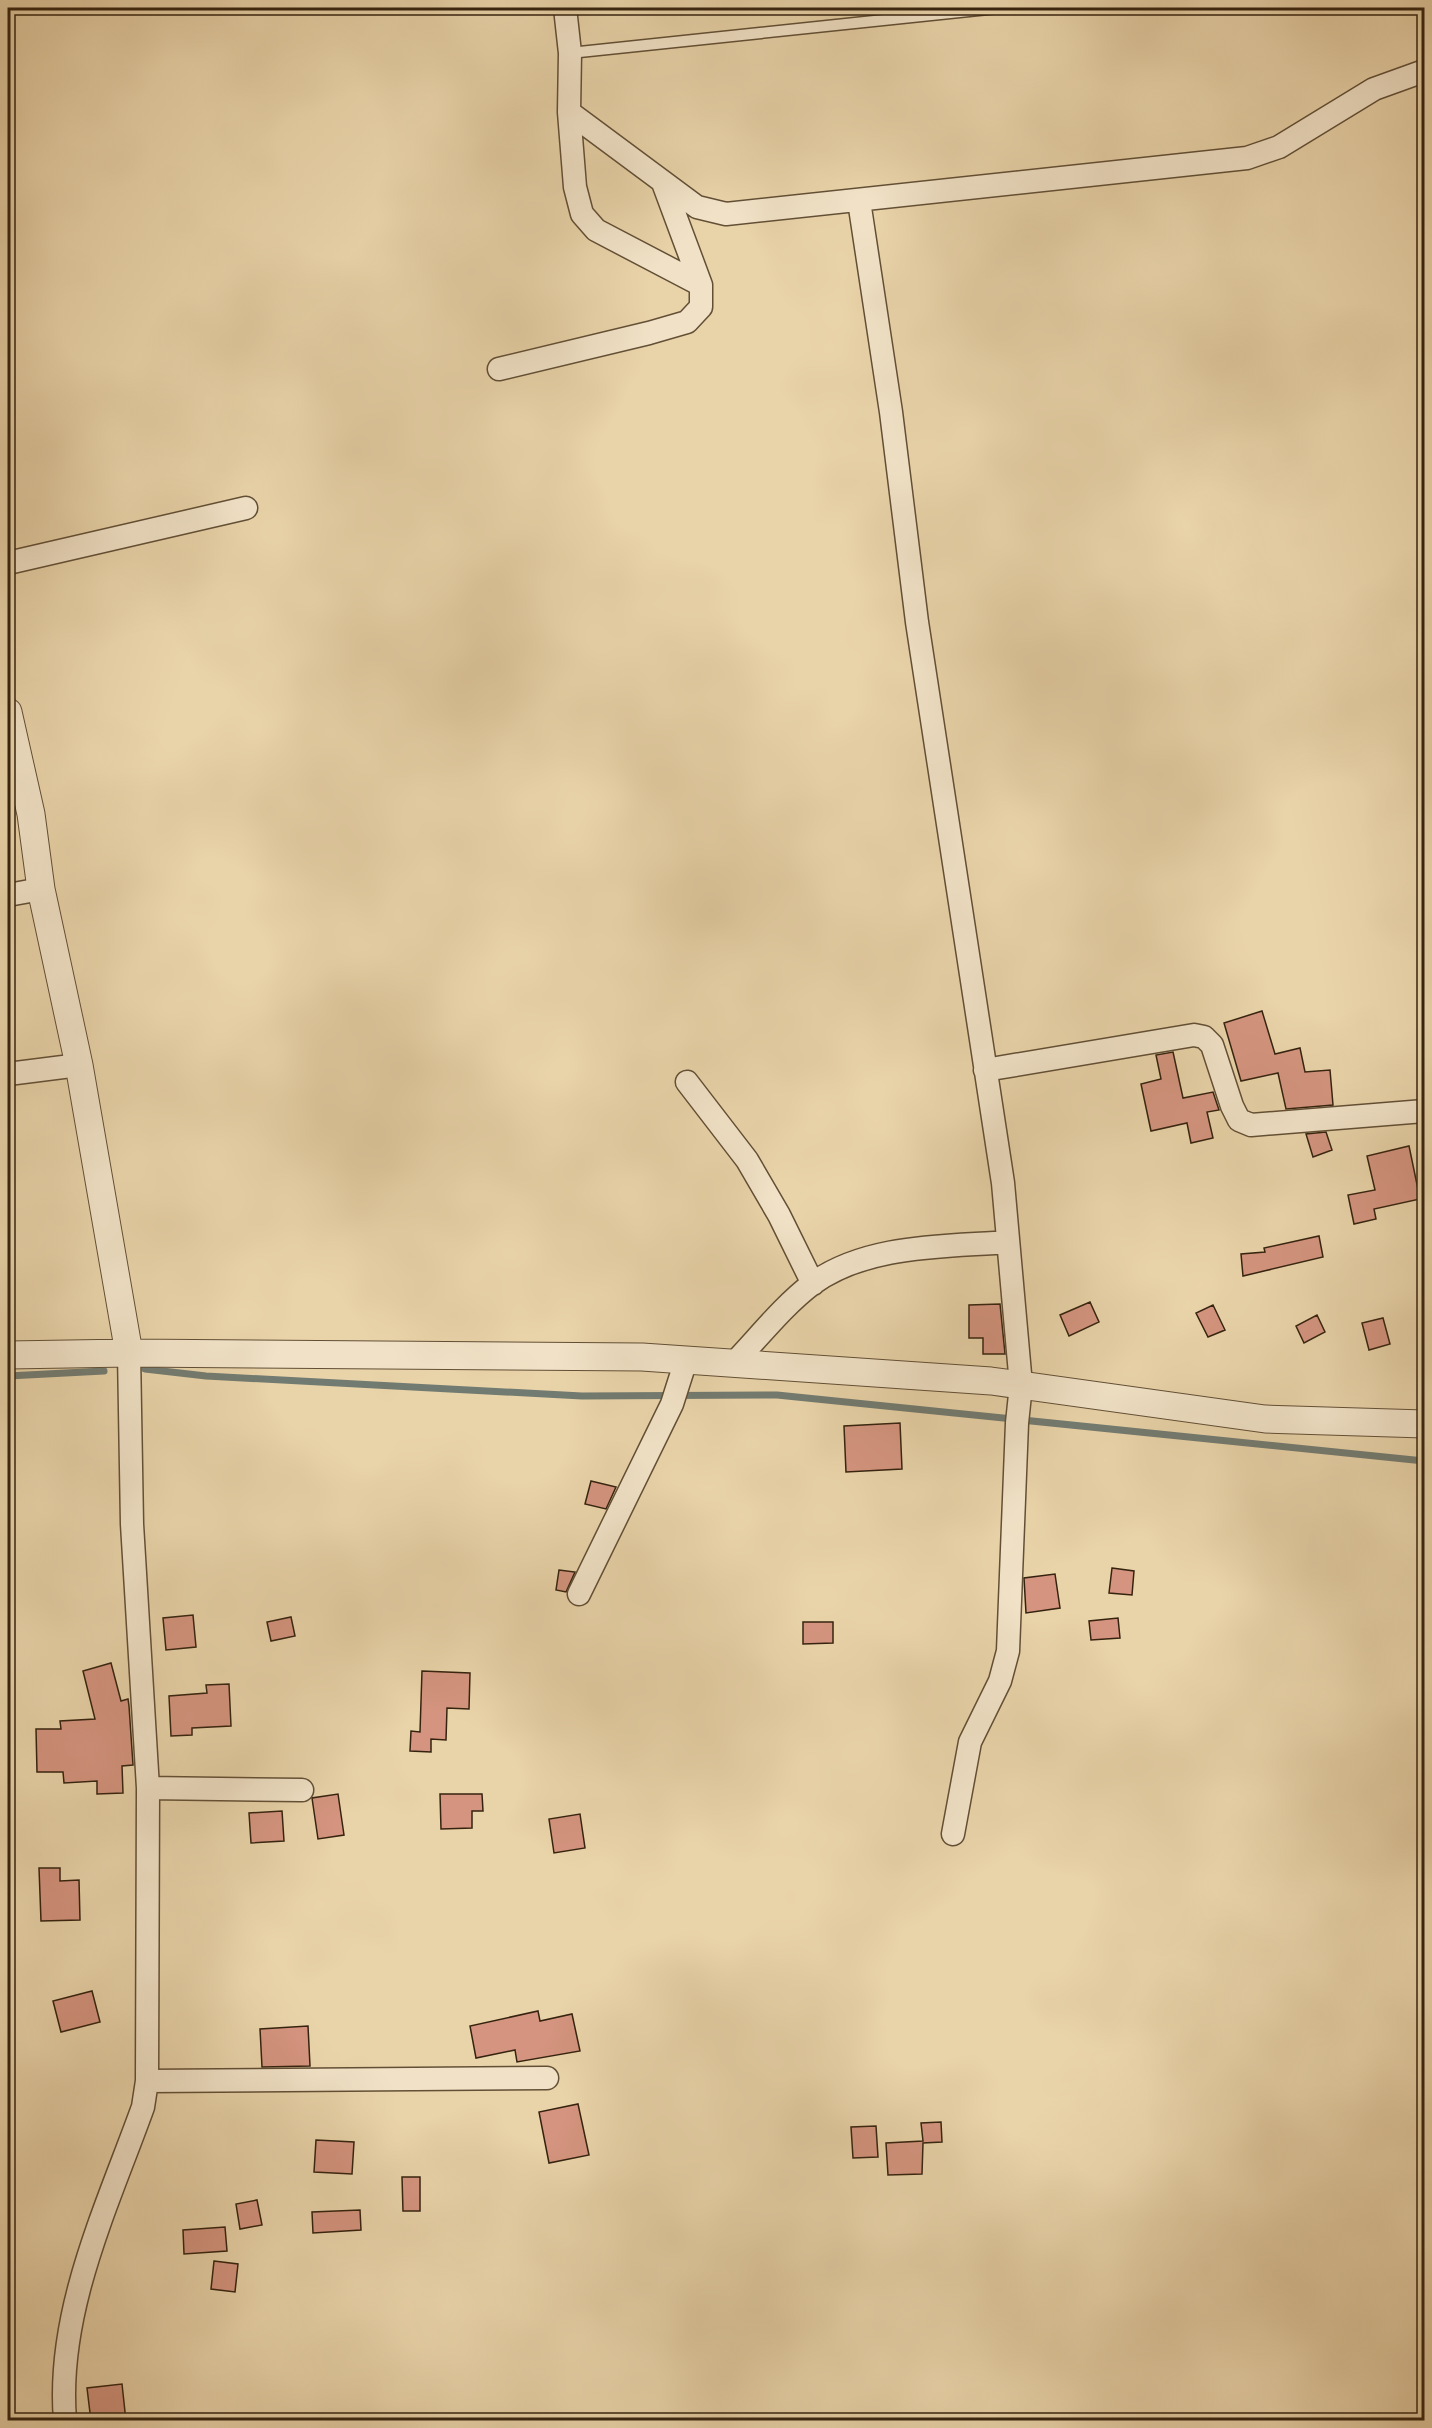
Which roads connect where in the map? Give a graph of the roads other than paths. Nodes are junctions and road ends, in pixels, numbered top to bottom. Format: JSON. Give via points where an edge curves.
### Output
{"nodes":[{"id":1,"x":565,"y":8,"type":"edge"},
{"id":2,"x":998,"y":8,"type":"edge"},
{"id":3,"x":570,"y":53,"type":"junction"},
{"id":4,"x":1425,"y":71,"type":"edge"},
{"id":5,"x":569,"y":112,"type":"junction"},
{"id":6,"x":663,"y":183,"type":"junction"},
{"id":7,"x":858,"y":201,"type":"junction"},
{"id":8,"x":701,"y":285,"type":"junction"},
{"id":9,"x":499,"y":369,"type":"dead end"},
{"id":10,"x":246,"y":508,"type":"dead end"},
{"id":11,"x":8,"y":563,"type":"edge"},
{"id":12,"x":8,"y":712,"type":"edge"},
{"id":13,"x":41,"y":890,"type":"junction"},
{"id":14,"x":8,"y":895,"type":"edge"},
{"id":15,"x":79,"y":1065,"type":"junction"},
{"id":16,"x":985,"y":1070,"type":"junction"},
{"id":17,"x":8,"y":1074,"type":"edge"},
{"id":18,"x":687,"y":1082,"type":"dead end"},
{"id":19,"x":1425,"y":1111,"type":"edge"},
{"id":20,"x":1008,"y":1242,"type":"junction"},
{"id":21,"x":813,"y":1284,"type":"junction"},
{"id":22,"x":129,"y":1353,"type":"junction"},
{"id":23,"x":8,"y":1355,"type":"edge"},
{"id":24,"x":734,"y":1363,"type":"junction"},
{"id":25,"x":685,"y":1365,"type":"junction"},
{"id":26,"x":1020,"y":1392,"type":"junction"},
{"id":27,"x":1425,"y":1424,"type":"edge"},
{"id":28,"x":579,"y":1594,"type":"dead end"},
{"id":29,"x":148,"y":1788,"type":"junction"},
{"id":30,"x":302,"y":1790,"type":"dead end"},
{"id":31,"x":953,"y":1834,"type":"dead end"},
{"id":32,"x":547,"y":2078,"type":"dead end"},
{"id":33,"x":147,"y":2081,"type":"junction"},
{"id":34,"x":65,"y":2421,"type":"edge"}],
"edges":[{"from":1,"to":3,"type":"street"},
{"from":2,"to":3,"type":"lane"},
{"from":3,"to":5,"type":"street"},
{"from":4,"to":7,"type":"street","via":[[1374,89],[1302,135],[1247,158]]},
{"from":5,"to":6,"type":"street"},
{"from":5,"to":8,"type":"street","via":[[575,187],[582,214],[596,230]]},
{"from":6,"to":7,"type":"street","via":[[697,207],[726,213]]},
{"from":6,"to":8,"type":"street"},
{"from":7,"to":16,"type":"street"},
{"from":8,"to":9,"type":"street","via":[[701,308],[687,322]]},
{"from":10,"to":11,"type":"street"},
{"from":12,"to":13,"type":"street","via":[[30,814]]},
{"from":13,"to":14,"type":"street"},
{"from":13,"to":15,"type":"street"},
{"from":15,"to":17,"type":"street"},
{"from":15,"to":22,"type":"street"},
{"from":16,"to":19,"type":"street","via":[[1194,1035],[1204,1037],[1212,1045],[1232,1106],[1239,1120],[1251,1125]]},
{"from":16,"to":20,"type":"street"},
{"from":18,"to":21,"type":"street","via":[[747,1160]]},
{"from":20,"to":21,"type":"street","via":[[902,1251],[843,1267]]},
{"from":20,"to":26,"type":"street"},
{"from":21,"to":24,"type":"street"},
{"from":22,"to":23,"type":"street"},
{"from":22,"to":25,"type":"street","via":[[618,1356]]},
{"from":22,"to":29,"type":"street","via":[[132,1524]]},
{"from":24,"to":25,"type":"street"},
{"from":24,"to":26,"type":"street"},
{"from":25,"to":28,"type":"street","via":[[672,1404]]},
{"from":26,"to":27,"type":"street","via":[[1265,1419]]},
{"from":26,"to":31,"type":"street","via":[[1008,1651],[1000,1681],[970,1742]]},
{"from":29,"to":30,"type":"street"},
{"from":29,"to":33,"type":"street"},
{"from":32,"to":33,"type":"street"},
{"from":33,"to":34,"type":"street","via":[[143,2107],[86,2263],[69,2334],[63,2392]]}]}
